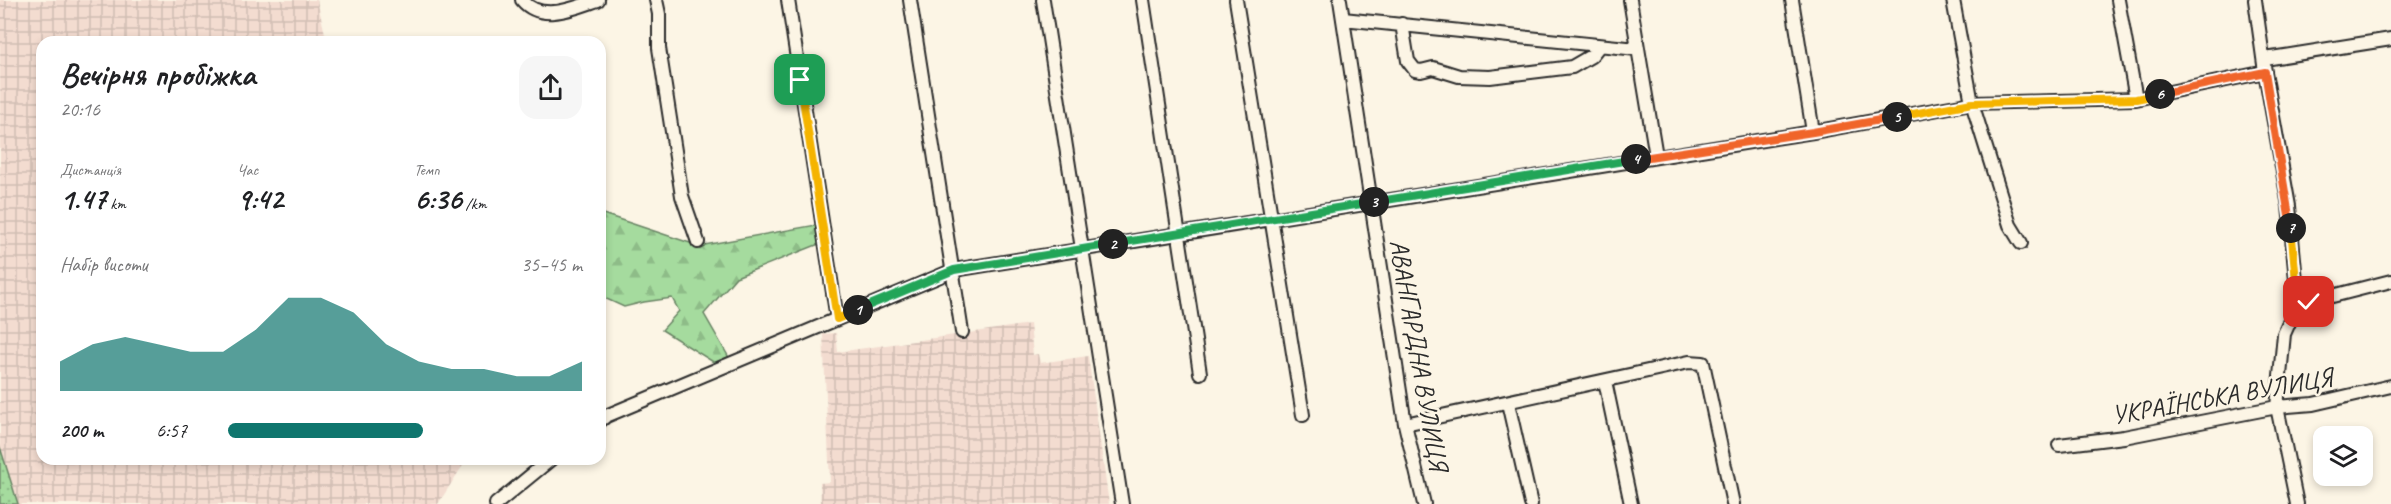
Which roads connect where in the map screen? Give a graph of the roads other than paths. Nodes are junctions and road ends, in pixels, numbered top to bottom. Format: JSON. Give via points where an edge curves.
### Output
{"nodes":[{"id":1,"x":522,"y":0,"type":"edge"},
{"id":2,"x":598,"y":0,"type":"edge"},
{"id":3,"x":656,"y":0,"type":"edge"},
{"id":4,"x":788,"y":0,"type":"edge"},
{"id":5,"x":910,"y":0,"type":"edge"},
{"id":6,"x":1043,"y":0,"type":"edge"},
{"id":7,"x":1143,"y":0,"type":"edge"},
{"id":8,"x":1236,"y":0,"type":"edge"},
{"id":9,"x":1340,"y":0,"type":"edge"},
{"id":10,"x":1630,"y":0,"type":"edge"},
{"id":11,"x":1792,"y":0,"type":"edge"},
{"id":12,"x":1953,"y":0,"type":"edge"},
{"id":13,"x":2118,"y":0,"type":"edge"},
{"id":14,"x":2255,"y":0,"type":"edge"},
{"id":15,"x":1343,"y":19,"type":"junction"},
{"id":16,"x":1402,"y":24,"type":"junction"},
{"id":17,"x":2391,"y":39,"type":"edge"},
{"id":18,"x":1599,"y":46,"type":"junction"},
{"id":19,"x":1638,"y":49,"type":"junction"},
{"id":20,"x":2265,"y":59,"type":"junction"},
{"id":21,"x":2265,"y":72,"type":"junction"},
{"id":22,"x":2136,"y":99,"type":"junction"},
{"id":23,"x":1972,"y":103,"type":"junction"},
{"id":24,"x":1813,"y":132,"type":"junction"},
{"id":25,"x":1656,"y":156,"type":"junction"},
{"id":26,"x":1371,"y":202,"type":"junction"},
{"id":27,"x":1272,"y":218,"type":"junction"},
{"id":28,"x":1179,"y":234,"type":"junction"},
{"id":29,"x":698,"y":242,"type":"dead end"},
{"id":30,"x":2021,"y":243,"type":"dead end"},
{"id":31,"x":1082,"y":248,"type":"junction"},
{"id":32,"x":954,"y":270,"type":"junction"},
{"id":33,"x":2391,"y":281,"type":"edge"},
{"id":34,"x":2296,"y":302,"type":"junction"},
{"id":35,"x":837,"y":319,"type":"junction"},
{"id":36,"x":962,"y":332,"type":"dead end"},
{"id":37,"x":1200,"y":373,"type":"dead end"},
{"id":38,"x":1605,"y":381,"type":"junction"},
{"id":39,"x":2391,"y":386,"type":"edge"},
{"id":40,"x":1508,"y":403,"type":"junction"},
{"id":41,"x":2277,"y":407,"type":"junction"},
{"id":42,"x":1303,"y":415,"type":"dead end"},
{"id":43,"x":606,"y":416,"type":"edge"},
{"id":44,"x":1405,"y":424,"type":"junction"},
{"id":45,"x":2059,"y":446,"type":"dead end"},
{"id":46,"x":544,"y":465,"type":"edge"},
{"id":47,"x":496,"y":504,"type":"edge"},
{"id":48,"x":1122,"y":504,"type":"edge"},
{"id":49,"x":1424,"y":504,"type":"edge"},
{"id":50,"x":1531,"y":504,"type":"edge"},
{"id":51,"x":1631,"y":504,"type":"edge"},
{"id":52,"x":1733,"y":504,"type":"edge"},
{"id":53,"x":2297,"y":504,"type":"edge"}],
"edges":[{"from":1,"to":2,"type":"street","via":[[540,12],[557,12]]},
{"from":3,"to":29,"type":"street","via":[[659,48],[682,196]]},
{"from":4,"to":35,"type":"street"},
{"from":5,"to":32,"type":"street"},
{"from":6,"to":31,"type":"street"},
{"from":7,"to":28,"type":"street"},
{"from":8,"to":27,"type":"street"},
{"from":9,"to":15,"type":"street","name":"АВАНГАРДНА ВУЛИЦЯ"},
{"from":10,"to":19,"type":"street"},
{"from":11,"to":24,"type":"street"},
{"from":12,"to":23,"type":"street"},
{"from":13,"to":22,"type":"street"},
{"from":14,"to":20,"type":"street"},
{"from":15,"to":16,"type":"street"},
{"from":15,"to":26,"type":"street","name":"АВАНГАРДНА ВУЛИЦЯ"},
{"from":16,"to":18,"type":"street"},
{"from":16,"to":18,"type":"street","via":[[1408,61],[1415,70],[1434,68],[1459,76],[1490,77],[1572,67],[1587,60]]},
{"from":17,"to":20,"type":"street"},
{"from":18,"to":19,"type":"street"},
{"from":19,"to":25,"type":"street"},
{"from":20,"to":21,"type":"street"},
{"from":21,"to":22,"type":"street"},
{"from":21,"to":34,"type":"street","via":[[2289,206]]},
{"from":22,"to":23,"type":"street"},
{"from":23,"to":24,"type":"street"},
{"from":23,"to":30,"type":"street","via":[[2010,225]]},
{"from":24,"to":25,"type":"street"},
{"from":25,"to":26,"type":"street"},
{"from":26,"to":27,"type":"street"},
{"from":26,"to":44,"type":"street","name":"АВАНГАРДНА ВУЛИЦЯ"},
{"from":27,"to":28,"type":"street"},
{"from":27,"to":42,"type":"street"},
{"from":28,"to":31,"type":"street"},
{"from":28,"to":37,"type":"street"},
{"from":31,"to":32,"type":"street"},
{"from":31,"to":48,"type":"street"},
{"from":32,"to":35,"type":"street"},
{"from":32,"to":36,"type":"street"},
{"from":33,"to":34,"type":"street"},
{"from":34,"to":41,"type":"street","via":[[2284,334]]},
{"from":35,"to":43,"type":"street"},
{"from":38,"to":40,"type":"street"},
{"from":38,"to":51,"type":"street"},
{"from":38,"to":52,"type":"street","via":[[1689,362],[1703,363]]},
{"from":39,"to":41,"type":"street","name":"УКРАЇНСЬКА ВУЛИЦЯ","via":[[2313,404]]},
{"from":40,"to":44,"type":"street"},
{"from":40,"to":50,"type":"street"},
{"from":41,"to":45,"type":"street","name":"УКРАЇНСЬКА ВУЛИЦЯ"},
{"from":41,"to":53,"type":"street"},
{"from":44,"to":49,"type":"street","name":"АВАНГАРДНА ВУЛИЦЯ"},
{"from":46,"to":47,"type":"street"}]}
